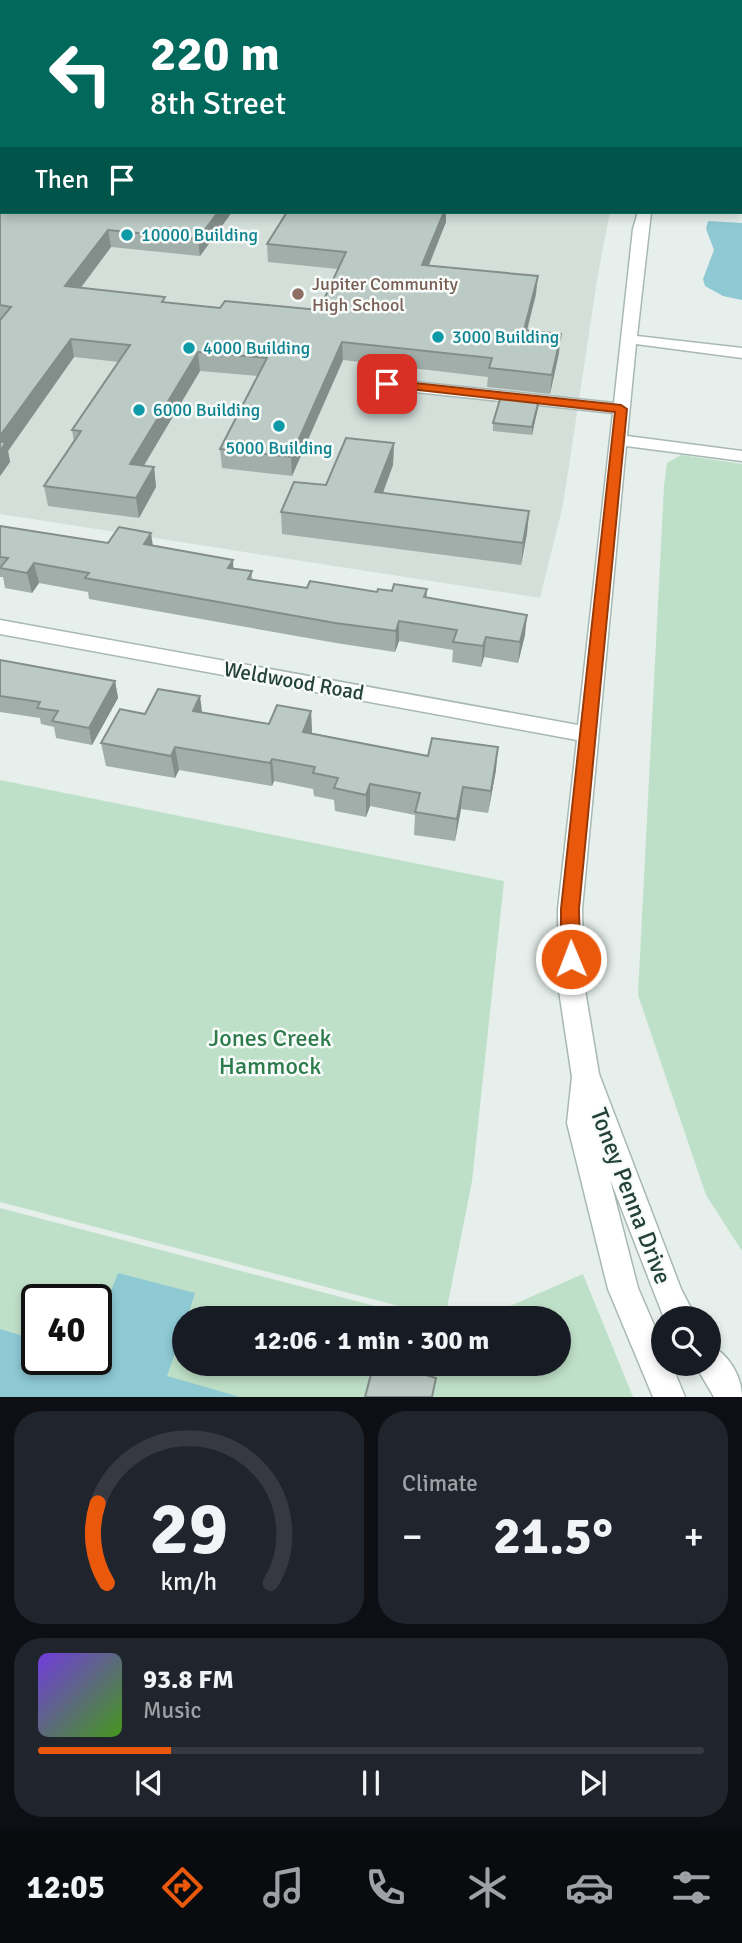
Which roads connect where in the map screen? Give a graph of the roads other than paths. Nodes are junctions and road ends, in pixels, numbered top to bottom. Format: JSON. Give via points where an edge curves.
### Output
{"nodes":[{"id":1,"x":644,"y":214,"type":"edge"},
{"id":2,"x":628,"y":339,"type":"junction"},
{"id":3,"x":742,"y":353,"type":"edge"},
{"id":4,"x":387,"y":384,"type":"dead end"},
{"id":5,"x":621,"y":409,"type":"junction"},
{"id":6,"x":618,"y":440,"type":"junction"},
{"id":7,"x":742,"y":456,"type":"edge"},
{"id":8,"x":0,"y":627,"type":"edge"},
{"id":9,"x":587,"y":734,"type":"junction"},
{"id":10,"x":585,"y":1074,"type":"junction"},
{"id":11,"x":674,"y":1306,"type":"edge"},
{"id":12,"x":719,"y":1376,"type":"edge"},
{"id":13,"x":669,"y":1397,"type":"edge"},
{"id":14,"x":733,"y":1397,"type":"edge"}],
"edges":[{"from":1,"to":2,"type":"street","name":"Toney Penna Drive"},
{"from":2,"to":3,"type":"street"},
{"from":2,"to":5,"type":"street","name":"Toney Penna Drive"},
{"from":4,"to":5,"type":"street"},
{"from":5,"to":6,"type":"street","name":"Toney Penna Drive"},
{"from":6,"to":7,"type":"street"},
{"from":6,"to":9,"type":"street","name":"Toney Penna Drive"},
{"from":8,"to":9,"type":"street","name":"Weldwood Road"},
{"from":9,"to":10,"type":"street","name":"Toney Penna Drive","via":[[570,909],[571,984]]},
{"from":10,"to":11,"type":"street","name":"Toney Penna Drive"},
{"from":10,"to":13,"type":"street","name":"Toney Penna Drive","via":[[581,1123],[623,1289]]},
{"from":12,"to":14,"type":"street"}]}
